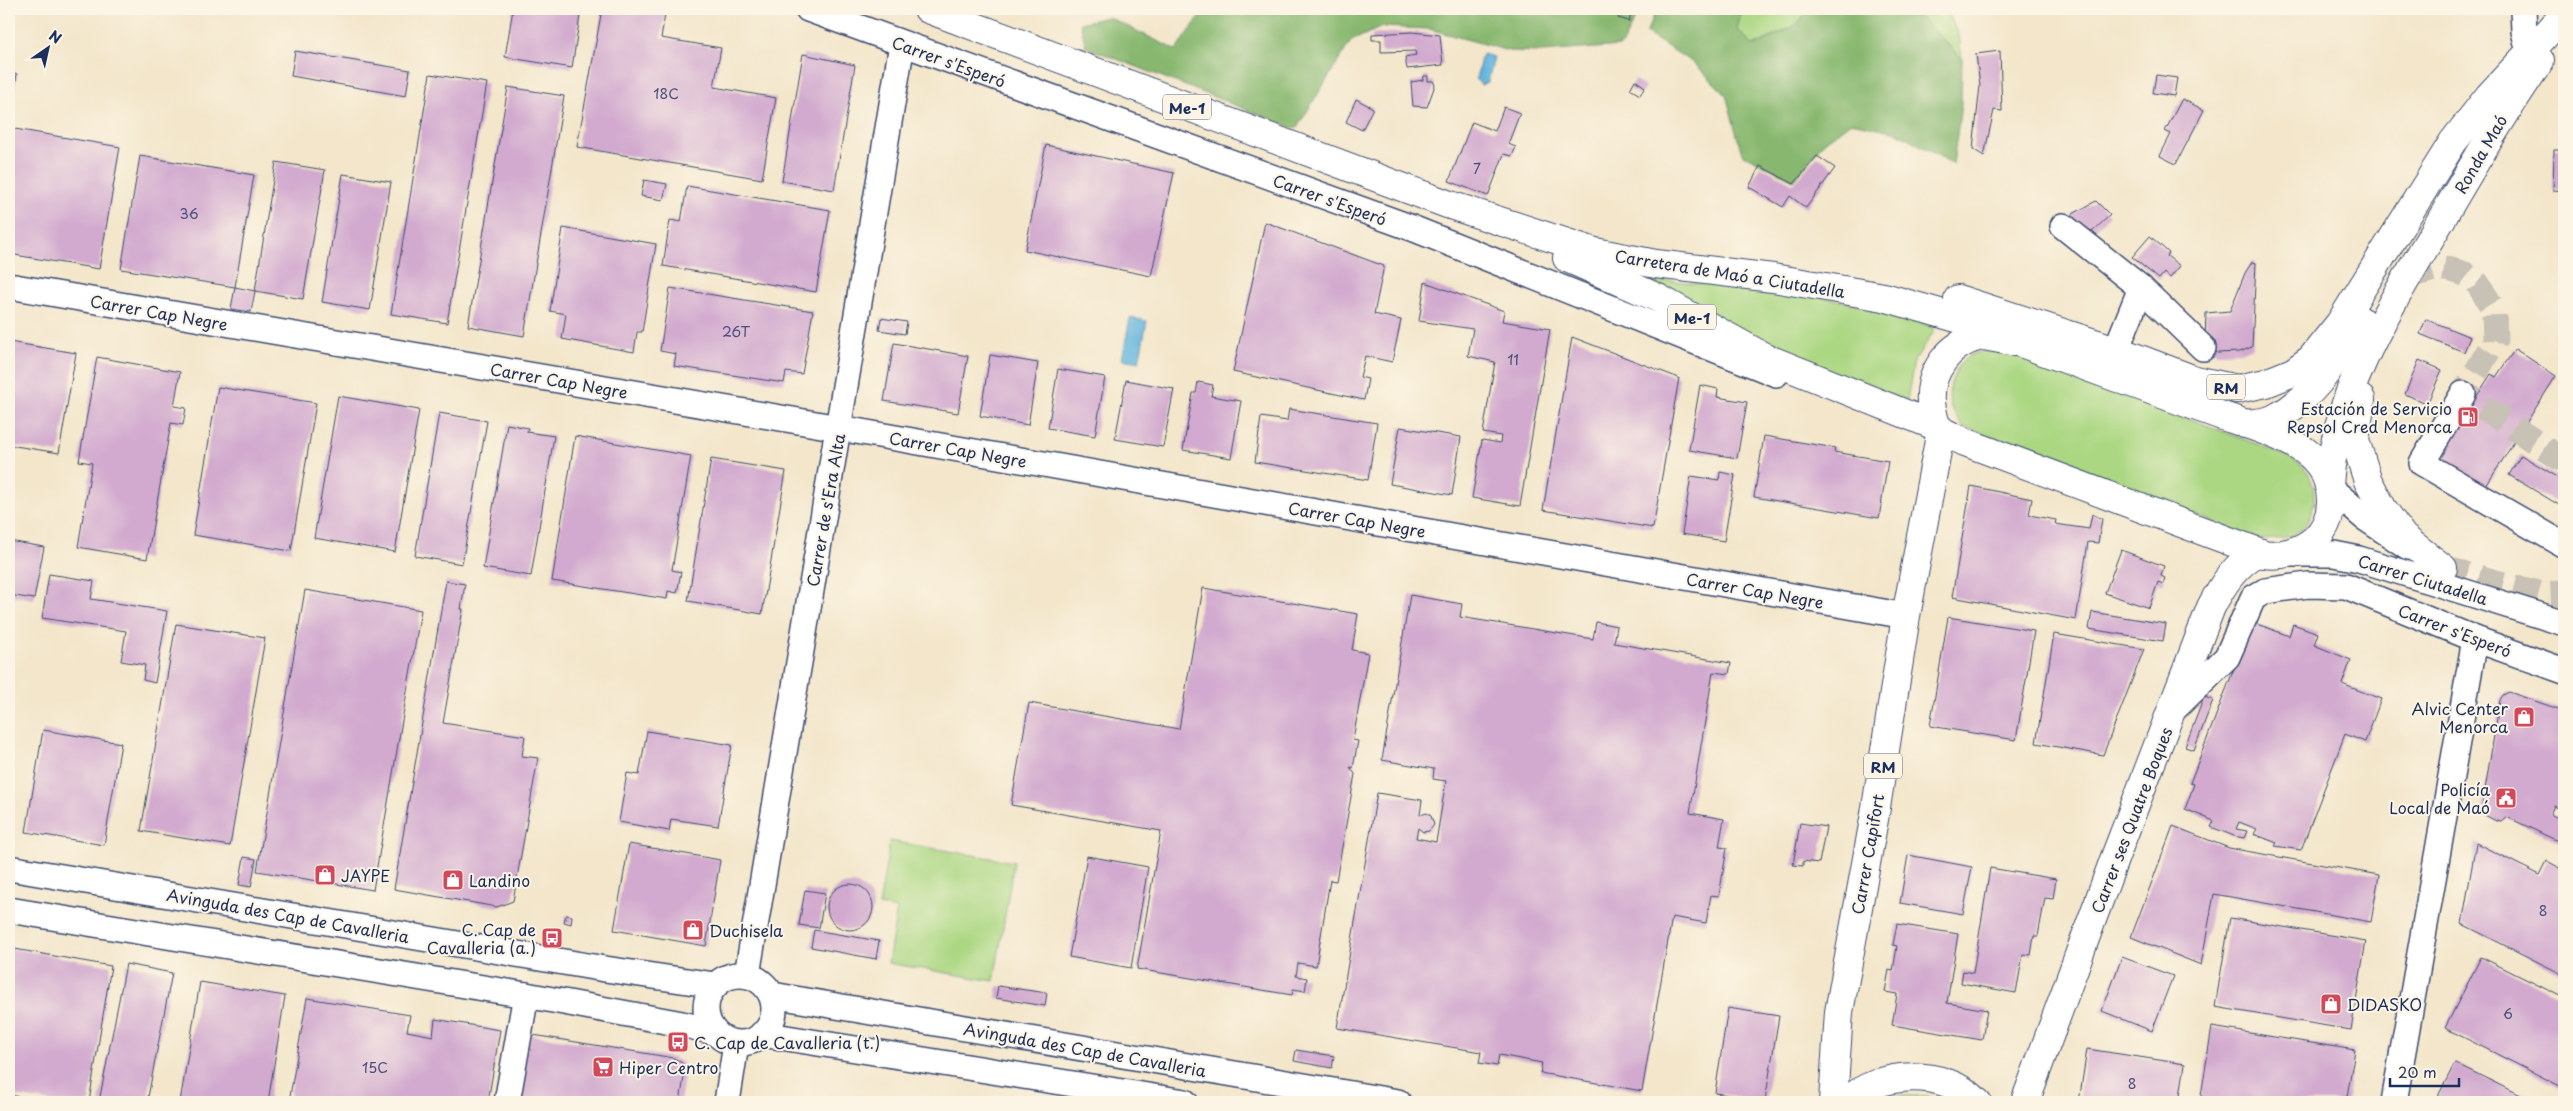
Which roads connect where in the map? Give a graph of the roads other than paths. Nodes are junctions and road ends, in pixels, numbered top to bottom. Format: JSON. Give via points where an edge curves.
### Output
{"nodes":[{"id":1,"x":808,"y":9,"type":"edge"},
{"id":2,"x":928,"y":9,"type":"edge"},
{"id":3,"x":2523,"y":9,"type":"edge"},
{"id":4,"x":2564,"y":15,"type":"edge"},
{"id":5,"x":2564,"y":27,"type":"edge"},
{"id":6,"x":902,"y":44,"type":"junction"},
{"id":7,"x":2529,"y":52,"type":"junction"},
{"id":8,"x":1447,"y":204,"type":"junction"},
{"id":9,"x":2064,"y":226,"type":"dead end"},
{"id":10,"x":1773,"y":278,"type":"junction"},
{"id":11,"x":9,"y":286,"type":"edge"},
{"id":12,"x":2140,"y":288,"type":"junction"},
{"id":13,"x":2388,"y":312,"type":"junction"},
{"id":14,"x":2012,"y":340,"type":"junction"},
{"id":15,"x":2203,"y":348,"type":"dead end"},
{"id":16,"x":2116,"y":350,"type":"junction"},
{"id":17,"x":1850,"y":393,"type":"junction"},
{"id":18,"x":2463,"y":394,"type":"dead end"},
{"id":19,"x":2244,"y":424,"type":"junction"},
{"id":20,"x":838,"y":428,"type":"junction"},
{"id":21,"x":1939,"y":429,"type":"junction"},
{"id":22,"x":2330,"y":487,"type":"junction"},
{"id":23,"x":2564,"y":545,"type":"edge"},
{"id":24,"x":2270,"y":553,"type":"junction"},
{"id":25,"x":2443,"y":568,"type":"junction"},
{"id":26,"x":1906,"y":616,"type":"junction"},
{"id":27,"x":2563,"y":622,"type":"edge"},
{"id":28,"x":2475,"y":639,"type":"junction"},
{"id":29,"x":2564,"y":671,"type":"edge"},
{"id":30,"x":2174,"y":709,"type":"junction"},
{"id":31,"x":9,"y":868,"type":"edge"},
{"id":32,"x":9,"y":910,"type":"edge"},
{"id":33,"x":747,"y":975,"type":"junction"},
{"id":34,"x":715,"y":985,"type":"junction"},
{"id":35,"x":526,"y":995,"type":"junction"},
{"id":36,"x":772,"y":995,"type":"junction"},
{"id":37,"x":714,"y":1032,"type":"junction"},
{"id":38,"x":762,"y":1034,"type":"junction"},
{"id":39,"x":736,"y":1044,"type":"junction"},
{"id":40,"x":1129,"y":1098,"type":"edge"},
{"id":41,"x":507,"y":1102,"type":"edge"},
{"id":42,"x":728,"y":1102,"type":"edge"},
{"id":43,"x":1185,"y":1102,"type":"edge"},
{"id":44,"x":1398,"y":1102,"type":"edge"},
{"id":45,"x":1833,"y":1102,"type":"edge"},
{"id":46,"x":1847,"y":1102,"type":"edge"},
{"id":47,"x":1977,"y":1102,"type":"edge"},
{"id":48,"x":2025,"y":1102,"type":"edge"},
{"id":49,"x":2394,"y":1102,"type":"edge"}],
"edges":[{"from":1,"to":6,"type":"street","name":"Carrer s'Esperó"},
{"from":2,"to":8,"type":"main road","name":"Carretera de Maó a Ciutadella","number":"Me-1"},
{"from":3,"to":7,"type":"street"},
{"from":4,"to":7,"type":"main road","number":"RM"},
{"from":5,"to":13,"type":"main road","name":"Ronda Maó","number":"RM","via":[[2506,110]]},
{"from":6,"to":17,"type":"street","name":"Carrer s'Esperó","via":[[1412,228],[1775,374]]},
{"from":6,"to":20,"type":"street","name":"Carrer de s'Era Alta"},
{"from":7,"to":16,"type":"main road","number":"RM","via":[[2488,96],[2453,142],[2340,323],[2311,359],[2293,372],[2237,390],[2195,380]]},
{"from":7,"to":19,"type":"main road","number":"RM","via":[[2452,166],[2334,365],[2300,399],[2274,418]]},
{"from":8,"to":10,"type":"main road","name":"Carretera de Maó a Ciutadella","number":"Me-1","via":[[1595,252],[1656,264]]},
{"from":8,"to":17,"type":"main road","name":"Carretera de Maó a Ciutadella","number":"Me-1","via":[[1658,298],[1766,358]]},
{"from":9,"to":12,"type":"street"},
{"from":10,"to":14,"type":"main road","name":"Carretera de Maó a Ciutadella","number":"Me-1","via":[[1884,297],[1981,325]]},
{"from":10,"to":16,"type":"main road","number":"RM","via":[[1838,278],[1970,302]]},
{"from":11,"to":20,"type":"street","name":"Carrer Cap Negre"},
{"from":12,"to":15,"type":"street"},
{"from":12,"to":16,"type":"street"},
{"from":13,"to":22,"type":"main road","number":"RM","via":[[2338,427],[2331,456]]},
{"from":13,"to":25,"type":"main road","number":"RM","via":[[2367,372],[2357,413],[2355,440],[2368,481],[2382,509],[2403,537]]},
{"from":14,"to":19,"type":"main road","number":"RM"},
{"from":14,"to":21,"type":"main road","number":"RM","via":[[1974,337],[1942,360],[1933,378],[1932,405]]},
{"from":17,"to":21,"type":"main road","name":"Carretera de Maó a Ciutadella","number":"Me-1"},
{"from":18,"to":23,"type":"street","via":[[2422,463]]},
{"from":19,"to":22,"type":"main road","number":"RM","via":[[2305,451],[2318,463]]},
{"from":20,"to":26,"type":"street","name":"Carrer Cap Negre"},
{"from":20,"to":33,"type":"street","name":"Carrer de s'Era Alta"},
{"from":21,"to":24,"type":"main road","name":"Carretera de Maó a Ciutadella","via":[[1965,442]]},
{"from":21,"to":26,"type":"main road","name":"Carrer Capifort","number":"RM"},
{"from":22,"to":24,"type":"main road","number":"RM","via":[[2332,503],[2329,517],[2319,533],[2307,545]]},
{"from":22,"to":25,"type":"street","name":"Carrer Ciutadella","via":[[2391,537]]},
{"from":24,"to":27,"type":"street","name":"Carrer Ciutadella","via":[[2334,554],[2359,559]]},
{"from":24,"to":30,"type":"main road","name":"Carrer ses Quatre Boques","number":"RM","via":[[2245,560],[2221,588]]},
{"from":25,"to":27,"type":"street","name":"Carrer Ciutadella"},
{"from":26,"to":45,"type":"main road","name":"Carrer Capifort","number":"RM","via":[[1839,1012]]},
{"from":28,"to":29,"type":"street","name":"Carrer s'Esperó"},
{"from":28,"to":30,"type":"street","name":"Carrer s'Esperó","via":[[2346,586],[2325,584],[2265,591],[2253,598],[2227,657]]},
{"from":28,"to":49,"type":"street"},
{"from":30,"to":48,"type":"main road","name":"Carrer ses Quatre Boques","number":"RM","via":[[2115,857]]},
{"from":31,"to":34,"type":"street","name":"Avinguda des Cap de Cavalleria"},
{"from":32,"to":35,"type":"street"},
{"from":33,"to":34,"type":"street","via":[[730,976]]},
{"from":33,"to":36,"type":"street","via":[[757,979]]},
{"from":34,"to":37,"type":"street","via":[[706,1003],[708,1023]]},
{"from":35,"to":37,"type":"street"},
{"from":35,"to":41,"type":"street"},
{"from":36,"to":38,"type":"street","via":[[774,1015]]},
{"from":36,"to":44,"type":"street","name":"Avinguda des Cap de Cavalleria"},
{"from":37,"to":39,"type":"street"},
{"from":38,"to":39,"type":"street","via":[[747,1043]]},
{"from":38,"to":40,"type":"street"},
{"from":39,"to":42,"type":"street"},
{"from":40,"to":43,"type":"street"},
{"from":46,"to":47,"type":"main road","via":[[1875,1084],[1901,1077],[1927,1078],[1952,1086]]}]}
